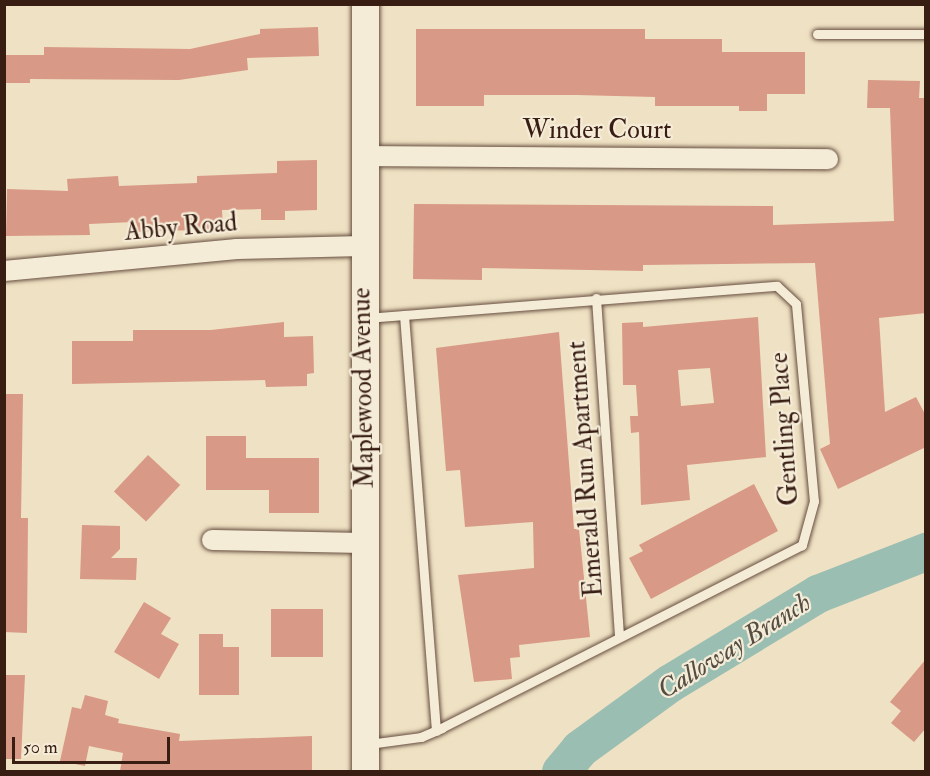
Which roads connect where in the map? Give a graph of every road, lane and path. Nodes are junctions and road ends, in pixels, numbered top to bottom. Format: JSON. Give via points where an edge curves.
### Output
{"nodes":[{"id":1,"x":365,"y":4,"type":"edge"},
{"id":2,"x":817,"y":34,"type":"dead end"},
{"id":3,"x":926,"y":34,"type":"edge"},
{"id":4,"x":366,"y":156,"type":"junction"},
{"id":5,"x":828,"y":159,"type":"dead end"},
{"id":6,"x":363,"y":246,"type":"junction"},
{"id":7,"x":4,"y":271,"type":"edge"},
{"id":8,"x":596,"y":298,"type":"junction"},
{"id":9,"x":404,"y":315,"type":"junction"},
{"id":10,"x":364,"y":319,"type":"junction"},
{"id":11,"x":212,"y":540,"type":"dead end"},
{"id":12,"x":365,"y":543,"type":"junction"},
{"id":13,"x":620,"y":636,"type":"junction"},
{"id":14,"x":436,"y":731,"type":"junction"},
{"id":15,"x":365,"y":744,"type":"junction"},
{"id":16,"x":365,"y":771,"type":"edge"}],
"edges":[{"from":1,"to":4,"type":"street","name":"Maplewood Avenue"},
{"from":2,"to":3,"type":"lane"},
{"from":4,"to":5,"type":"street","name":"Winder Court"},
{"from":4,"to":6,"type":"street","name":"Maplewood Avenue"},
{"from":6,"to":7,"type":"street","name":"Abby Road","via":[[237,249]]},
{"from":6,"to":10,"type":"street","name":"Maplewood Avenue"},
{"from":8,"to":9,"type":"lane","name":"Gentling Place"},
{"from":8,"to":13,"type":"lane","name":"Emerald Run Apartment"},
{"from":8,"to":13,"type":"lane","name":"Gentling Place","via":[[777,286],[789,295],[796,304],[800,329],[814,501],[802,545]]},
{"from":9,"to":10,"type":"lane","name":"Gentling Place"},
{"from":9,"to":14,"type":"lane"},
{"from":10,"to":12,"type":"street","name":"Maplewood Avenue"},
{"from":11,"to":12,"type":"street"},
{"from":12,"to":15,"type":"street","name":"Maplewood Avenue"},
{"from":13,"to":14,"type":"lane","name":"Gentling Place"},
{"from":14,"to":15,"type":"lane","name":"Gentling Place"},
{"from":15,"to":16,"type":"street","name":"Maplewood Avenue"}]}
